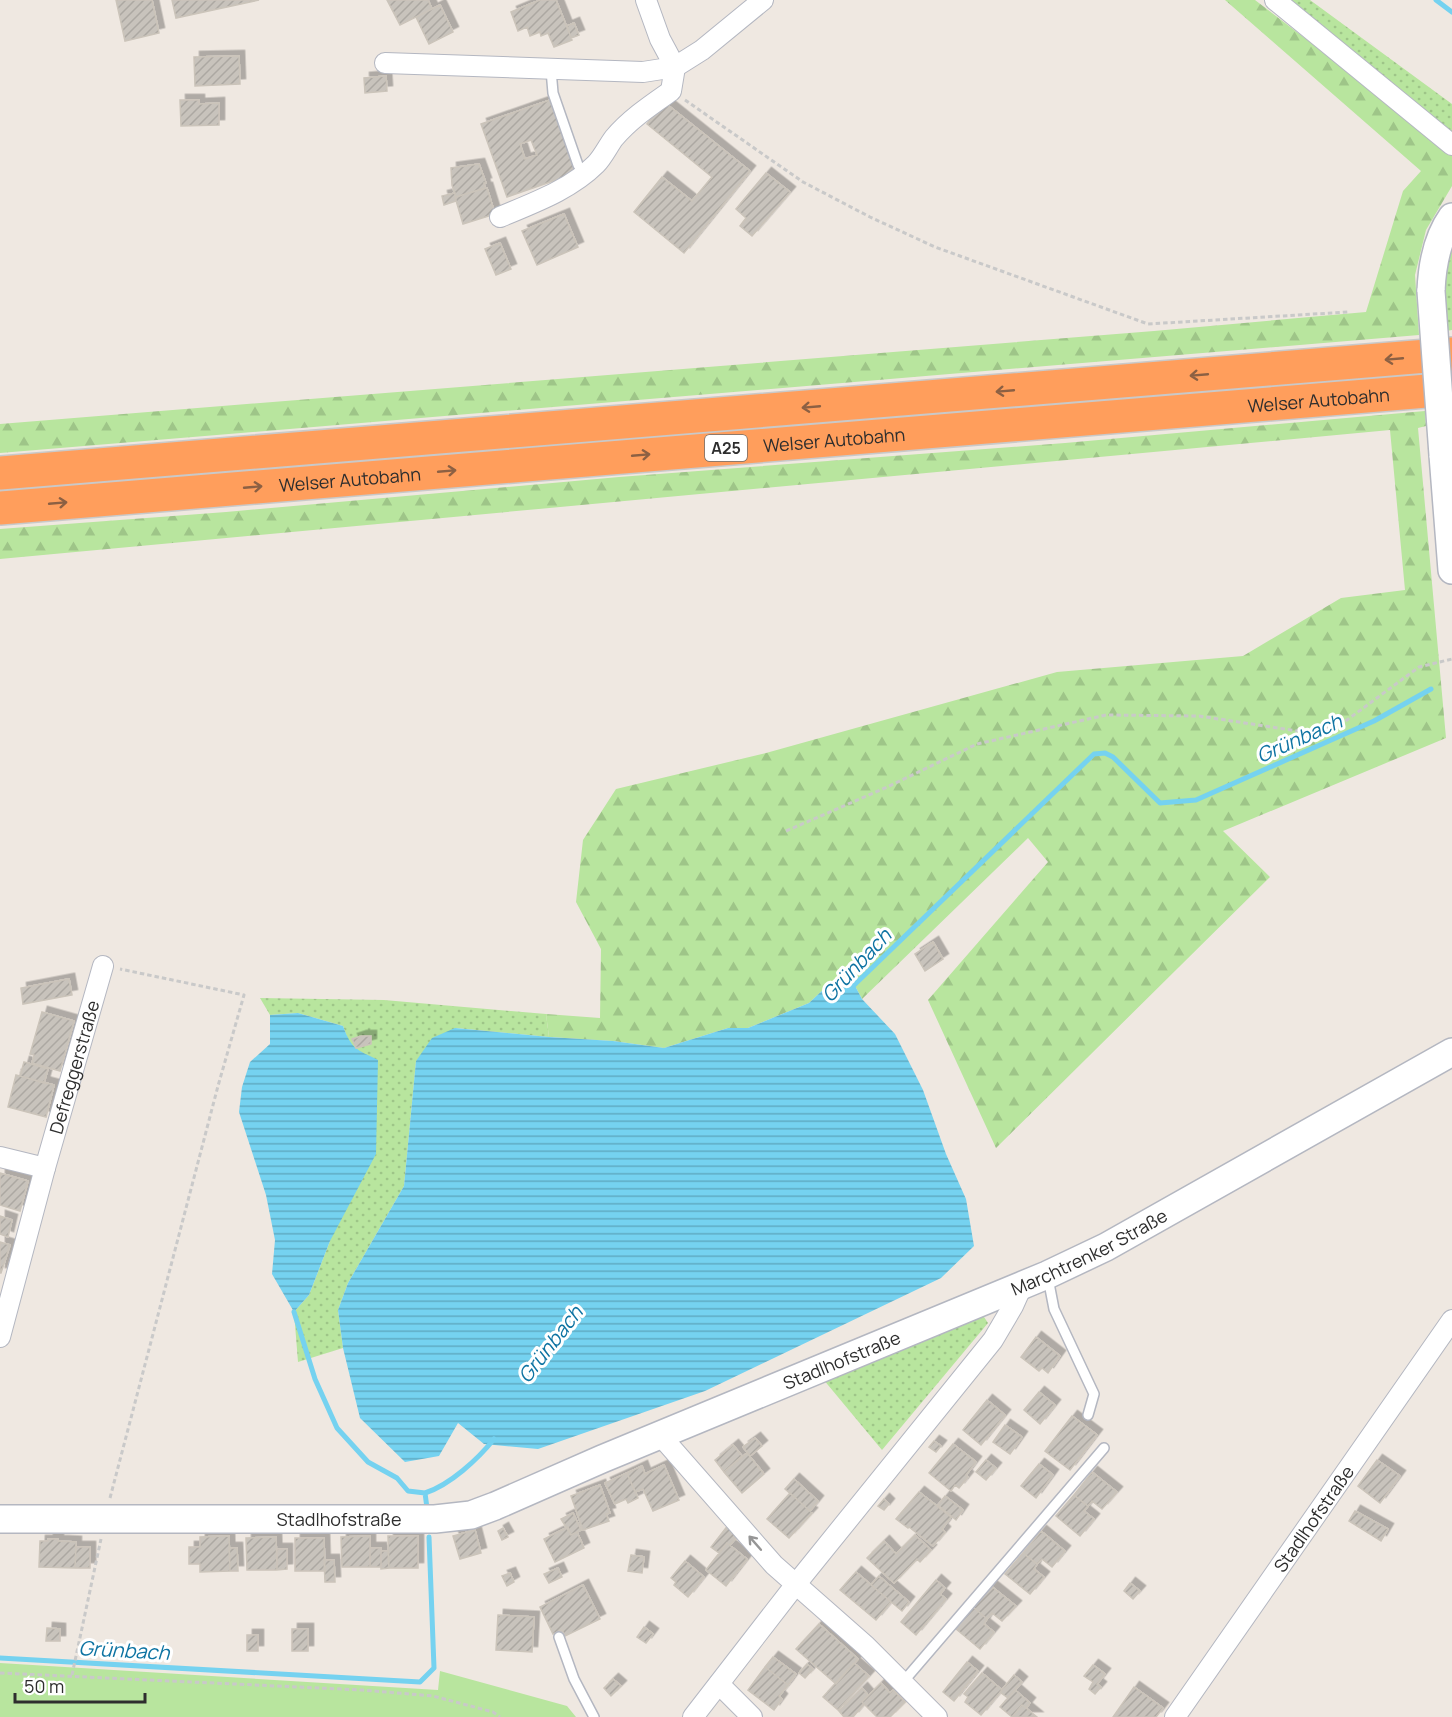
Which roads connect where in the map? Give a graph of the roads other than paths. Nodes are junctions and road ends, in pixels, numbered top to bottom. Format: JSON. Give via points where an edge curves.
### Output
{"nodes":[{"id":1,"x":646,"y":0,"type":"edge"},
{"id":2,"x":763,"y":0,"type":"edge"},
{"id":3,"x":1275,"y":0,"type":"edge"},
{"id":4,"x":385,"y":63,"type":"dead end"},
{"id":5,"x":675,"y":67,"type":"junction"},
{"id":6,"x":551,"y":70,"type":"junction"},
{"id":7,"x":1452,"y":145,"type":"edge"},
{"id":8,"x":584,"y":174,"type":"junction"},
{"id":9,"x":500,"y":216,"type":"dead end"},
{"id":10,"x":1452,"y":218,"type":"edge"},
{"id":11,"x":1452,"y":354,"type":"edge"},
{"id":12,"x":1452,"y":389,"type":"edge"},
{"id":13,"x":0,"y":473,"type":"edge"},
{"id":14,"x":0,"y":508,"type":"edge"},
{"id":15,"x":1452,"y":570,"type":"edge"},
{"id":16,"x":103,"y":966,"type":"road end"},
{"id":17,"x":1452,"y":1052,"type":"edge"},
{"id":18,"x":0,"y":1157,"type":"edge"},
{"id":19,"x":45,"y":1168,"type":"junction"},
{"id":20,"x":1047,"y":1275,"type":"junction"},
{"id":21,"x":1022,"y":1286,"type":"junction"},
{"id":22,"x":1452,"y":1320,"type":"edge"},
{"id":23,"x":0,"y":1336,"type":"edge"},
{"id":24,"x":1088,"y":1414,"type":"dead end"},
{"id":25,"x":660,"y":1434,"type":"junction"},
{"id":26,"x":1104,"y":1448,"type":"dead end"},
{"id":27,"x":0,"y":1520,"type":"edge"},
{"id":28,"x":796,"y":1584,"type":"junction"},
{"id":29,"x":559,"y":1637,"type":"dead end"},
{"id":30,"x":903,"y":1682,"type":"junction"},
{"id":31,"x":719,"y":1684,"type":"junction"},
{"id":32,"x":594,"y":1717,"type":"edge"},
{"id":33,"x":693,"y":1717,"type":"edge"},
{"id":34,"x":752,"y":1717,"type":"edge"},
{"id":35,"x":937,"y":1717,"type":"edge"},
{"id":36,"x":1175,"y":1717,"type":"edge"}],
"edges":[{"from":1,"to":5,"type":"street"},
{"from":2,"to":5,"type":"street"},
{"from":3,"to":7,"type":"street"},
{"from":4,"to":6,"type":"street"},
{"from":5,"to":6,"type":"street","via":[[643,72]]},
{"from":5,"to":8,"type":"street","via":[[671,91],[629,122]]},
{"from":6,"to":8,"type":"lane","via":[[553,93]]},
{"from":8,"to":9,"type":"street","via":[[552,195]]},
{"from":10,"to":15,"type":"street","bridge":true,"via":[[1432,269],[1431,291]]},
{"from":11,"to":13,"type":"highway","name":"Welser Autobahn","number":"A25","one_way":true},
{"from":14,"to":12,"type":"highway","name":"Welser Autobahn","number":"A25","one_way":true},
{"from":16,"to":19,"type":"street","name":"Defreggerstraße"},
{"from":17,"to":20,"type":"street","name":"Marchtrenker Straße","via":[[1106,1247]]},
{"from":18,"to":19,"type":"street"},
{"from":19,"to":23,"type":"street","name":"Defreggerstraße"},
{"from":20,"to":21,"type":"street","name":"Marchtrenker Straße"},
{"from":20,"to":24,"type":"lane","via":[[1054,1309],[1094,1394]]},
{"from":21,"to":25,"type":"street","name":"Stadlhofstraße"},
{"from":21,"to":28,"type":"street","name":"Marchtrenker Straße","via":[[993,1340]]},
{"from":22,"to":36,"type":"street","name":"Stadlhofstraße"},
{"from":25,"to":27,"type":"street","name":"Stadlhofstraße","via":[[471,1515],[428,1519]]},
{"from":28,"to":25,"type":"street","one_way":true,"via":[[774,1565]]},
{"from":26,"to":30,"type":"lane"},
{"from":28,"to":30,"type":"street"},
{"from":28,"to":31,"type":"street","name":"Marchtrenker Straße"},
{"from":29,"to":32,"type":"lane","via":[[573,1679]]},
{"from":30,"to":35,"type":"street"},
{"from":31,"to":33,"type":"street","name":"Marchtrenker Straße"},
{"from":31,"to":34,"type":"street"}]}
